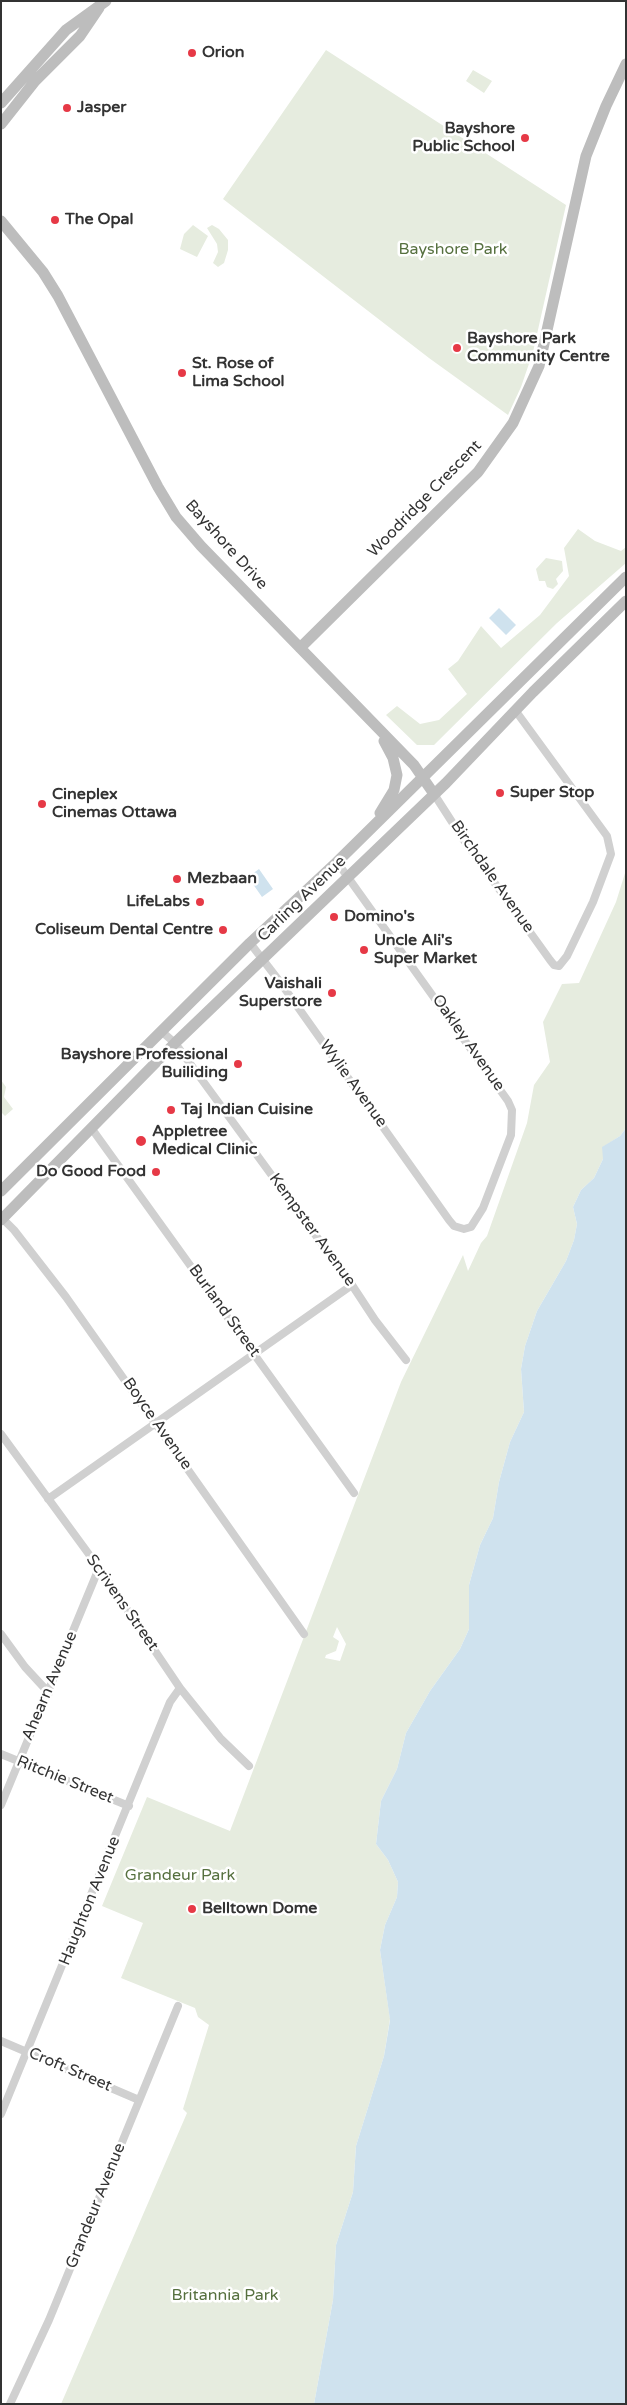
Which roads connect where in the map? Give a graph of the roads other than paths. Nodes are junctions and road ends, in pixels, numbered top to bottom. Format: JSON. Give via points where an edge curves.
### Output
{"nodes":[{"id":1,"x":103,"y":5,"type":"edge"},
{"id":2,"x":626,"y":64,"type":"edge"},
{"id":3,"x":1,"y":103,"type":"edge"},
{"id":4,"x":1,"y":124,"type":"edge"},
{"id":5,"x":1,"y":221,"type":"edge"},
{"id":6,"x":5,"y":230,"type":"edge"},
{"id":7,"x":626,"y":577,"type":"edge"},
{"id":8,"x":626,"y":601,"type":"edge"},
{"id":9,"x":300,"y":648,"type":"junction"},
{"id":10,"x":547,"y":654,"type":"junction"},
{"id":11,"x":558,"y":668,"type":"junction"},
{"id":12,"x":515,"y":710,"type":"junction"},
{"id":13,"x":366,"y":715,"type":"junction"},
{"id":14,"x":423,"y":776,"type":"junction"},
{"id":15,"x":434,"y":794,"type":"junction"},
{"id":16,"x":365,"y":835,"type":"junction"},
{"id":17,"x":338,"y":862,"type":"junction"},
{"id":18,"x":349,"y":875,"type":"junction"},
{"id":19,"x":250,"y":943,"type":"junction"},
{"id":20,"x":262,"y":960,"type":"junction"},
{"id":21,"x":161,"y":1031,"type":"junction"},
{"id":22,"x":175,"y":1043,"type":"junction"},
{"id":23,"x":92,"y":1129,"type":"junction"},
{"id":24,"x":1,"y":1192,"type":"edge"},
{"id":25,"x":2,"y":1219,"type":"edge"},
{"id":26,"x":454,"y":1226,"type":"joint"},
{"id":27,"x":352,"y":1285,"type":"junction"},
{"id":28,"x":255,"y":1354,"type":"junction"},
{"id":29,"x":406,"y":1360,"type":"dead end"},
{"id":30,"x":155,"y":1422,"type":"junction"},
{"id":31,"x":1,"y":1434,"type":"edge"},
{"id":32,"x":354,"y":1493,"type":"dead end"},
{"id":33,"x":48,"y":1499,"type":"junction"},
{"id":34,"x":99,"y":1568,"type":"junction"},
{"id":35,"x":1,"y":1634,"type":"edge"},
{"id":36,"x":304,"y":1634,"type":"dead end"},
{"id":37,"x":180,"y":1688,"type":"junction"},
{"id":38,"x":49,"y":1693,"type":"junction"},
{"id":39,"x":1,"y":1754,"type":"edge"},
{"id":40,"x":20,"y":1761,"type":"junction"},
{"id":41,"x":250,"y":1766,"type":"dead end"},
{"id":42,"x":1,"y":1805,"type":"edge"},
{"id":43,"x":129,"y":1806,"type":"junction"},
{"id":44,"x":178,"y":2006,"type":"dead end"},
{"id":45,"x":1,"y":2041,"type":"edge"},
{"id":46,"x":28,"y":2052,"type":"junction"},
{"id":47,"x":139,"y":2100,"type":"junction"},
{"id":48,"x":1,"y":2114,"type":"edge"},
{"id":49,"x":10,"y":2404,"type":"edge"}],
"edges":[{"from":1,"to":3,"type":"main road","via":[[66,30]]},
{"from":1,"to":4,"type":"main road","via":[[80,36],[35,81]]},
{"from":2,"to":9,"type":"main road","name":"Woodridge Crescent","via":[[586,156],[539,366],[513,424],[478,472]]},
{"from":5,"to":6,"type":"main road","name":"Bayshore Drive"},
{"from":6,"to":9,"type":"main road","name":"Bayshore Drive","via":[[43,272],[58,296],[176,517]]},
{"from":7,"to":10,"type":"main road","name":"Carling Avenue"},
{"from":8,"to":11,"type":"main road","name":"Carling Avenue"},
{"from":9,"to":13,"type":"main road","name":"Bayshore Drive"},
{"from":10,"to":11,"type":"main road"},
{"from":10,"to":14,"type":"main road","name":"Carling Avenue"},
{"from":11,"to":12,"type":"main road","name":"Carling Avenue"},
{"from":12,"to":15,"type":"main road","name":"Carling Avenue"},
{"from":12,"to":15,"type":"street","name":"Birchdale Avenue","via":[[607,836],[611,854],[593,902],[564,962],[559,966],[550,960]]},
{"from":13,"to":14,"type":"main road","name":"Bayshore Drive"},
{"from":13,"to":16,"type":"main road","via":[[388,746],[397,775],[394,790]]},
{"from":14,"to":15,"type":"main road","name":"Bayshore Drive"},
{"from":14,"to":16,"type":"main road","name":"Carling Avenue"},
{"from":15,"to":18,"type":"main road","name":"Carling Avenue"},
{"from":16,"to":17,"type":"main road","name":"Carling Avenue"},
{"from":17,"to":18,"type":"street","name":"Oakley Avenue"},
{"from":17,"to":19,"type":"main road","name":"Carling Avenue"},
{"from":18,"to":20,"type":"main road","name":"Carling Avenue"},
{"from":18,"to":26,"type":"street","name":"Oakley Avenue","via":[[512,1110],[511,1135],[484,1208],[471,1227]]},
{"from":19,"to":20,"type":"street","name":"Wylie Avenue"},
{"from":19,"to":21,"type":"main road","name":"Carling Avenue"},
{"from":20,"to":22,"type":"main road","name":"Carling Avenue"},
{"from":20,"to":26,"type":"street","name":"Wylie Avenue"},
{"from":21,"to":22,"type":"street","name":"Kempster Avenue"},
{"from":21,"to":24,"type":"main road","name":"Carling Avenue"},
{"from":22,"to":23,"type":"main road","name":"Carling Avenue"},
{"from":22,"to":27,"type":"street","name":"Kempster Avenue"},
{"from":23,"to":25,"type":"main road","name":"Carling Avenue"},
{"from":23,"to":28,"type":"street","name":"Burland Street"},
{"from":25,"to":30,"type":"street","name":"Boyce Avenue","via":[[66,1297]]},
{"from":27,"to":28,"type":"street"},
{"from":27,"to":29,"type":"street","name":"Kempster Avenue"},
{"from":28,"to":30,"type":"street"},
{"from":28,"to":32,"type":"street","name":"Burland Street"},
{"from":30,"to":33,"type":"street"},
{"from":30,"to":36,"type":"street","name":"Boyce Avenue"},
{"from":31,"to":33,"type":"street","name":"Scrivens Street"},
{"from":33,"to":34,"type":"street","name":"Scrivens Street"},
{"from":34,"to":37,"type":"street","name":"Scrivens Street"},
{"from":34,"to":38,"type":"street","name":"Ahearn Avenue"},
{"from":35,"to":38,"type":"street"},
{"from":37,"to":41,"type":"street","name":"Scrivens Street","via":[[221,1739]]},
{"from":37,"to":43,"type":"street","name":"Haughton Avenue","via":[[170,1702]]},
{"from":38,"to":40,"type":"street","name":"Ahearn Avenue"},
{"from":39,"to":40,"type":"street","name":"Ritchie Street"},
{"from":40,"to":42,"type":"street","name":"Ahearn Avenue"},
{"from":40,"to":43,"type":"street","name":"Ritchie Street"},
{"from":43,"to":46,"type":"street","name":"Haughton Avenue"},
{"from":44,"to":47,"type":"street","name":"Grandeur Avenue"},
{"from":45,"to":46,"type":"street","name":"Croft Street"},
{"from":46,"to":47,"type":"street","name":"Croft Street"},
{"from":46,"to":48,"type":"street","name":"Haughton Avenue"},
{"from":47,"to":49,"type":"street","name":"Grandeur Avenue","via":[[53,2311]]}]}
